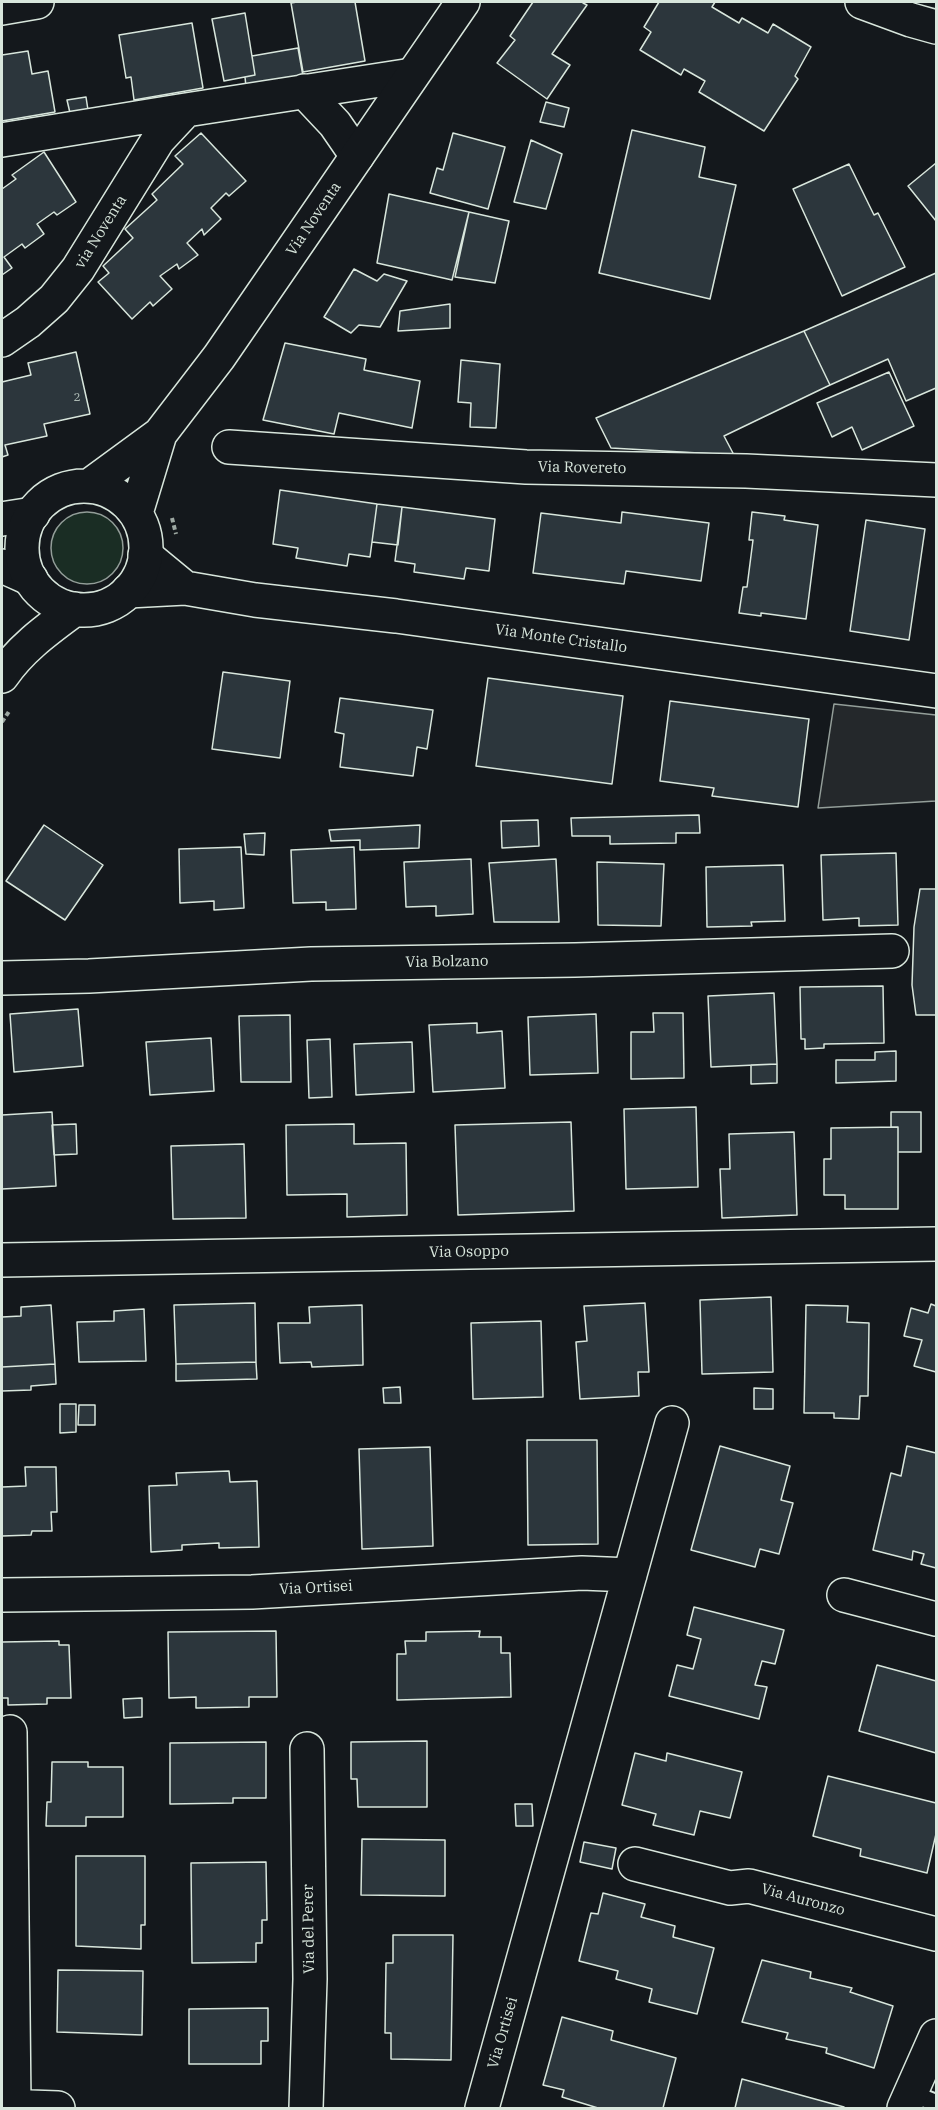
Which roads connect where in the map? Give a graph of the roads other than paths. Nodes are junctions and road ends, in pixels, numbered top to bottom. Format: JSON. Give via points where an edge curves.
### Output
{"nodes":[{"id":1,"x":37,"y":2,"type":"edge"},
{"id":2,"x":463,"y":2,"type":"edge"},
{"id":3,"x":862,"y":2,"type":"edge"},
{"id":4,"x":2,"y":8,"type":"edge"},
{"id":5,"x":936,"y":27,"type":"edge"},
{"id":6,"x":412,"y":75,"type":"junction"},
{"id":7,"x":304,"y":91,"type":"junction"},
{"id":8,"x":186,"y":110,"type":"junction"},
{"id":9,"x":2,"y":140,"type":"edge"},
{"id":10,"x":357,"y":156,"type":"junction"},
{"id":11,"x":2,"y":340,"type":"edge"},
{"id":12,"x":160,"y":434,"type":"junction"},
{"id":13,"x":229,"y":447,"type":"dead end"},
{"id":14,"x":936,"y":480,"type":"edge"},
{"id":15,"x":89,"y":486,"type":"junction"},
{"id":16,"x":136,"y":513,"type":"junction"},
{"id":17,"x":17,"y":516,"type":"edge"},
{"id":18,"x":146,"y":555,"type":"junction"},
{"id":19,"x":2,"y":566,"type":"edge"},
{"id":20,"x":34,"y":583,"type":"junction"},
{"id":21,"x":185,"y":588,"type":"junction"},
{"id":22,"x":128,"y":591,"type":"junction"},
{"id":23,"x":75,"y":609,"type":"junction"},
{"id":24,"x":10,"y":679,"type":"edge"},
{"id":25,"x":936,"y":691,"type":"edge"},
{"id":26,"x":892,"y":951,"type":"dead end"},
{"id":27,"x":2,"y":978,"type":"edge"},
{"id":28,"x":936,"y":1244,"type":"edge"},
{"id":29,"x":2,"y":1260,"type":"edge"},
{"id":30,"x":672,"y":1423,"type":"dead end"},
{"id":31,"x":630,"y":1575,"type":"junction"},
{"id":32,"x":2,"y":1595,"type":"edge"},
{"id":33,"x":844,"y":1595,"type":"dead end"},
{"id":34,"x":936,"y":1619,"type":"edge"},
{"id":35,"x":10,"y":1732,"type":"dead end"},
{"id":36,"x":307,"y":1749,"type":"dead end"},
{"id":37,"x":635,"y":1864,"type":"dead end"},
{"id":38,"x":936,"y":1935,"type":"edge"},
{"id":39,"x":936,"y":2036,"type":"edge"},
{"id":40,"x":917,"y":2101,"type":"edge"},
{"id":41,"x":8,"y":2105,"type":"edge"},
{"id":42,"x":58,"y":2109,"type":"edge"},
{"id":43,"x":306,"y":2109,"type":"edge"},
{"id":44,"x":482,"y":2109,"type":"edge"}],
"edges":[{"from":1,"to":4,"type":"street"},
{"from":2,"to":6,"type":"street","name":"Via Noventa"},
{"from":3,"to":5,"type":"street"},
{"from":6,"to":7,"type":"street"},
{"from":6,"to":10,"type":"street","name":"Via Noventa"},
{"from":7,"to":8,"type":"street"},
{"from":7,"to":10,"type":"street","via":[[335,124]]},
{"from":8,"to":9,"type":"street"},
{"from":8,"to":11,"type":"street","name":"via Noventa","via":[[158,140],[78,269],[54,299]]},
{"from":10,"to":12,"type":"street","name":"Via Noventa","via":[[219,357]]},
{"from":12,"to":15,"type":"street","name":"Via Noventa"},
{"from":12,"to":16,"type":"street","name":"Via Noventa"},
{"from":13,"to":14,"type":"street","name":"Via Rovereto","via":[[526,467],[722,470]]},
{"from":15,"to":16,"type":"street","via":[[115,494]]},
{"from":15,"to":17,"type":"street","via":[[57,492]]},
{"from":16,"to":18,"type":"street","via":[[144,533]]},
{"from":17,"to":20,"type":"street","via":[[26,528],[26,567]]},
{"from":18,"to":21,"type":"street"},
{"from":18,"to":22,"type":"street","via":[[140,575]]},
{"from":19,"to":20,"type":"street"},
{"from":20,"to":23,"type":"street","via":[[53,601]]},
{"from":20,"to":24,"type":"street"},
{"from":21,"to":22,"type":"street","name":"Via Monte Cristallo"},
{"from":21,"to":25,"type":"street","name":"Via Monte Cristallo"},
{"from":22,"to":23,"type":"street","via":[[106,606]]},
{"from":23,"to":24,"type":"street","via":[[44,632]]},
{"from":26,"to":27,"type":"street","name":"Via Bolzano","via":[[311,964]]},
{"from":28,"to":29,"type":"street","name":"Via Osoppo"},
{"from":30,"to":31,"type":"street","name":"Via Ortisei"},
{"from":31,"to":32,"type":"street","name":"Via Ortisei","via":[[582,1574],[252,1592]]},
{"from":31,"to":44,"type":"street","name":"Via Ortisei"},
{"from":33,"to":34,"type":"street"},
{"from":35,"to":41,"type":"street"},
{"from":36,"to":43,"type":"street","name":"Via del Perer","via":[[310,1979]]},
{"from":37,"to":38,"type":"street","name":"Via Auronzo","via":[[729,1888],[749,1886]]},
{"from":39,"to":40,"type":"street"},
{"from":41,"to":42,"type":"street"}]}
